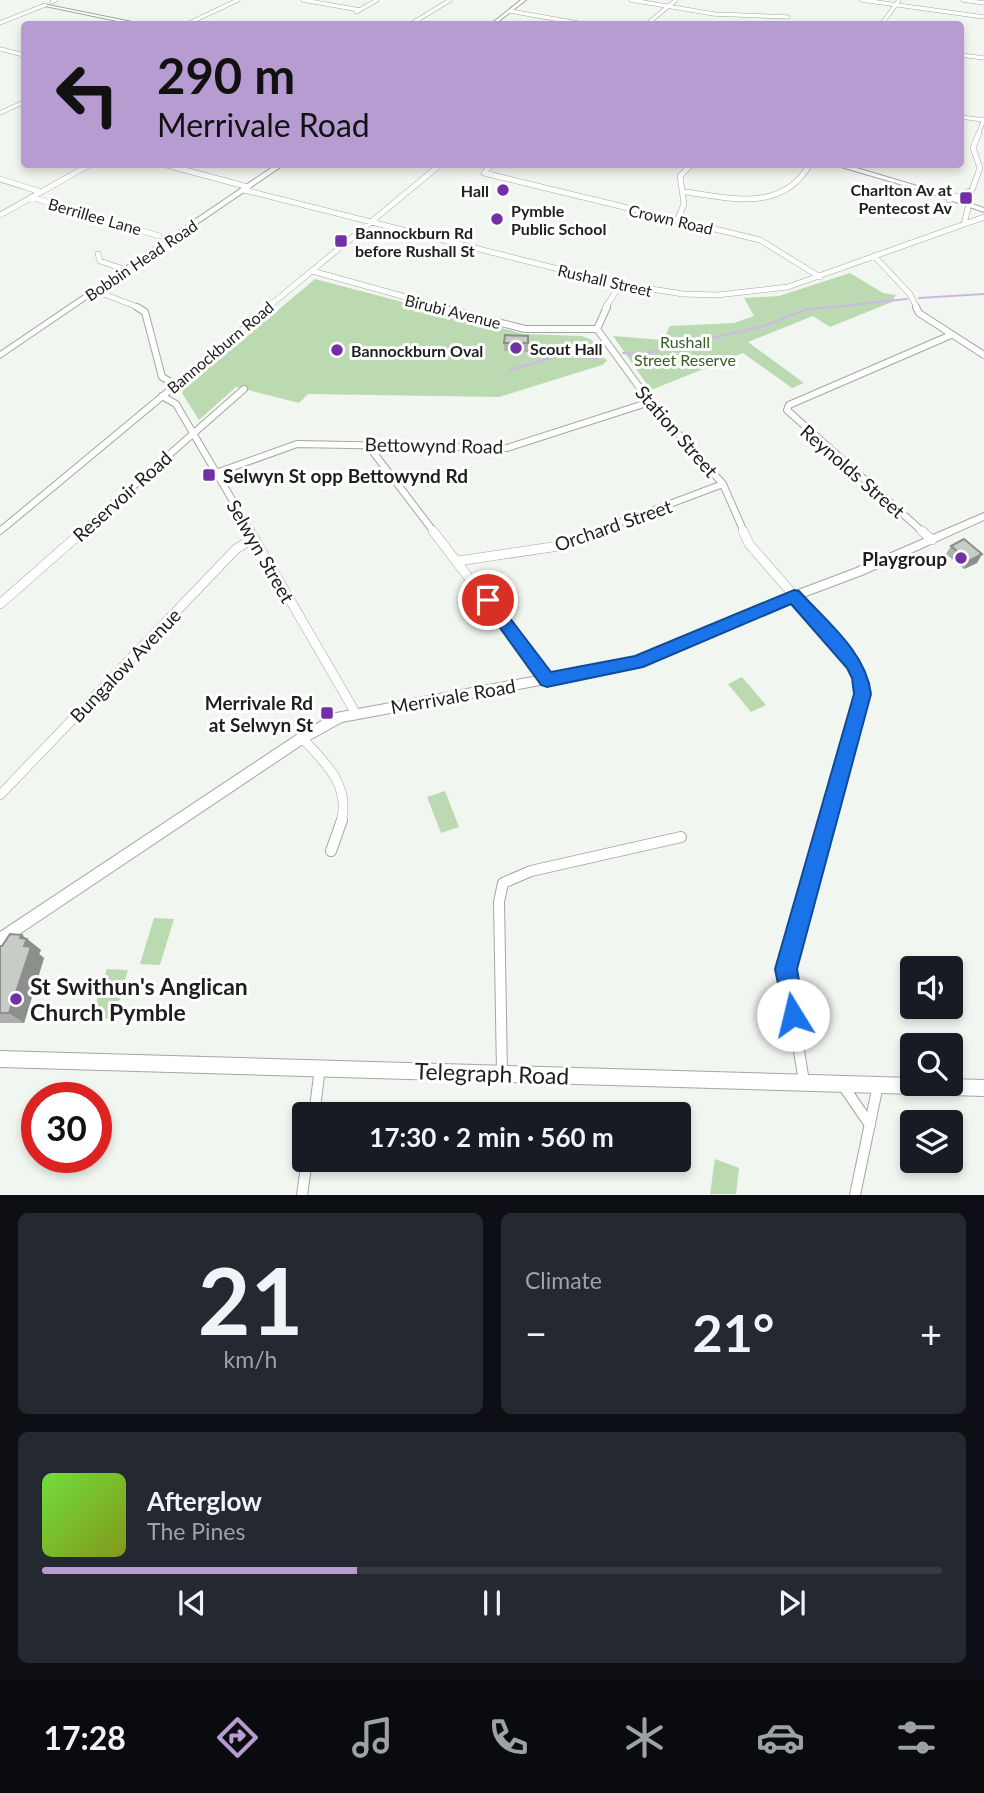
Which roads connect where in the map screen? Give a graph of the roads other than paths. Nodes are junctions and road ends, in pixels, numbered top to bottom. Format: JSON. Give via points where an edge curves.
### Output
{"nodes":[{"id":1,"x":238,"y":0,"type":"edge"},
{"id":2,"x":303,"y":0,"type":"edge"},
{"id":3,"x":377,"y":0,"type":"edge"},
{"id":4,"x":450,"y":0,"type":"edge"},
{"id":5,"x":524,"y":0,"type":"edge"},
{"id":6,"x":631,"y":0,"type":"edge"},
{"id":7,"x":676,"y":0,"type":"edge"},
{"id":8,"x":862,"y":0,"type":"edge"},
{"id":9,"x":899,"y":0,"type":"edge"},
{"id":10,"x":963,"y":0,"type":"edge"},
{"id":11,"x":54,"y":1,"type":"edge"},
{"id":12,"x":44,"y":2,"type":"edge"},
{"id":13,"x":984,"y":3,"type":"edge"},
{"id":14,"x":896,"y":5,"type":"junction"},
{"id":15,"x":668,"y":6,"type":"junction"},
{"id":16,"x":510,"y":11,"type":"junction"},
{"id":17,"x":788,"y":17,"type":"dead end"},
{"id":18,"x":984,"y":17,"type":"edge"},
{"id":19,"x":124,"y":21,"type":"edge"},
{"id":20,"x":193,"y":21,"type":"edge"},
{"id":21,"x":416,"y":21,"type":"edge"},
{"id":22,"x":497,"y":21,"type":"edge"},
{"id":23,"x":558,"y":21,"type":"edge"},
{"id":24,"x":651,"y":21,"type":"edge"},
{"id":25,"x":884,"y":21,"type":"edge"},
{"id":26,"x":0,"y":23,"type":"edge"},
{"id":27,"x":0,"y":49,"type":"edge"},
{"id":28,"x":21,"y":54,"type":"edge"},
{"id":29,"x":964,"y":56,"type":"edge"},
{"id":30,"x":983,"y":60,"type":"edge"},
{"id":31,"x":21,"y":103,"type":"edge"},
{"id":32,"x":0,"y":113,"type":"edge"},
{"id":33,"x":964,"y":117,"type":"edge"},
{"id":34,"x":984,"y":120,"type":"edge"},
{"id":35,"x":84,"y":168,"type":"edge"},
{"id":36,"x":177,"y":168,"type":"edge"},
{"id":37,"x":276,"y":168,"type":"edge"},
{"id":38,"x":435,"y":168,"type":"edge"},
{"id":39,"x":488,"y":168,"type":"edge"},
{"id":40,"x":688,"y":168,"type":"edge"},
{"id":41,"x":808,"y":168,"type":"edge"},
{"id":42,"x":848,"y":168,"type":"edge"},
{"id":43,"x":0,"y":179,"type":"edge"},
{"id":44,"x":246,"y":188,"type":"junction"},
{"id":45,"x":41,"y":191,"type":"junction"},
{"id":46,"x":685,"y":192,"type":"junction"},
{"id":47,"x":31,"y":197,"type":"junction"},
{"id":48,"x":950,"y":200,"type":"junction"},
{"id":49,"x":968,"y":208,"type":"junction"},
{"id":50,"x":984,"y":213,"type":"edge"},
{"id":51,"x":0,"y":215,"type":"edge"},
{"id":52,"x":677,"y":221,"type":"junction"},
{"id":53,"x":369,"y":224,"type":"junction"},
{"id":54,"x":964,"y":224,"type":"junction"},
{"id":55,"x":159,"y":236,"type":"dead end"},
{"id":56,"x":98,"y":254,"type":"dead end"},
{"id":57,"x":874,"y":256,"type":"junction"},
{"id":58,"x":126,"y":270,"type":"junction"},
{"id":59,"x":312,"y":271,"type":"junction"},
{"id":60,"x":820,"y":277,"type":"junction"},
{"id":61,"x":621,"y":284,"type":"junction"},
{"id":62,"x":96,"y":291,"type":"junction"},
{"id":63,"x":597,"y":329,"type":"junction"},
{"id":64,"x":951,"y":335,"type":"junction"},
{"id":65,"x":984,"y":355,"type":"edge"},
{"id":66,"x":0,"y":356,"type":"edge"},
{"id":67,"x":176,"y":384,"type":"junction"},
{"id":68,"x":244,"y":389,"type":"dead end"},
{"id":69,"x":162,"y":396,"type":"junction"},
{"id":70,"x":650,"y":402,"type":"junction"},
{"id":71,"x":192,"y":433,"type":"junction"},
{"id":72,"x":367,"y":444,"type":"junction"},
{"id":73,"x":216,"y":473,"type":"junction"},
{"id":74,"x":723,"y":484,"type":"junction"},
{"id":75,"x":983,"y":518,"type":"edge"},
{"id":76,"x":0,"y":531,"type":"edge"},
{"id":77,"x":254,"y":538,"type":"junction"},
{"id":78,"x":932,"y":540,"type":"junction"},
{"id":79,"x":458,"y":561,"type":"junction"},
{"id":80,"x":794,"y":596,"type":"junction"},
{"id":81,"x":0,"y":604,"type":"edge"},
{"id":82,"x":547,"y":680,"type":"junction"},
{"id":83,"x":355,"y":712,"type":"junction"},
{"id":84,"x":302,"y":738,"type":"junction"},
{"id":85,"x":0,"y":795,"type":"edge"},
{"id":86,"x":681,"y":837,"type":"dead end"},
{"id":87,"x":331,"y":851,"type":"dead end"},
{"id":88,"x":0,"y":940,"type":"edge"},
{"id":89,"x":0,"y":1059,"type":"edge"},
{"id":90,"x":320,"y":1068,"type":"junction"},
{"id":91,"x":502,"y":1073,"type":"junction"},
{"id":92,"x":804,"y":1082,"type":"junction"},
{"id":93,"x":842,"y":1083,"type":"junction"},
{"id":94,"x":878,"y":1084,"type":"junction"},
{"id":95,"x":984,"y":1087,"type":"edge"},
{"id":96,"x":316,"y":1102,"type":"edge"},
{"id":97,"x":870,"y":1125,"type":"junction"},
{"id":98,"x":305,"y":1172,"type":"edge"},
{"id":99,"x":302,"y":1195,"type":"edge"},
{"id":100,"x":855,"y":1195,"type":"edge"}],
"edges":[{"from":1,"to":20,"type":"street"},
{"from":2,"to":3,"type":"street","via":[[358,11]]},
{"from":4,"to":21,"type":"street"},
{"from":5,"to":16,"type":"street"},
{"from":6,"to":15,"type":"street"},
{"from":7,"to":15,"type":"street"},
{"from":8,"to":14,"type":"street"},
{"from":9,"to":14,"type":"street"},
{"from":10,"to":13,"type":"street"},
{"from":11,"to":12,"type":"street"},
{"from":12,"to":19,"type":"street"},
{"from":12,"to":26,"type":"street"},
{"from":14,"to":18,"type":"street"},
{"from":14,"to":25,"type":"street"},
{"from":15,"to":17,"type":"street","via":[[725,15]]},
{"from":15,"to":24,"type":"street"},
{"from":16,"to":22,"type":"street"},
{"from":16,"to":23,"type":"street"},
{"from":27,"to":28,"type":"street"},
{"from":29,"to":30,"type":"street"},
{"from":31,"to":32,"type":"street"},
{"from":33,"to":34,"type":"street"},
{"from":34,"to":48,"type":"street","via":[[973,149],[980,168],[974,184],[970,191]]},
{"from":35,"to":45,"type":"street"},
{"from":36,"to":44,"type":"street","name":"Rushall Street"},
{"from":37,"to":44,"type":"street","name":"Bobbin Head Road"},
{"from":38,"to":53,"type":"street","name":"Bannockburn Road"},
{"from":39,"to":52,"type":"street","name":"Crown Road","via":[[484,173]]},
{"from":40,"to":46,"type":"street","via":[[680,176]]},
{"from":41,"to":46,"type":"street","via":[[804,178],[782,194],[757,199]]},
{"from":42,"to":48,"type":"street"},
{"from":43,"to":45,"type":"street"},
{"from":44,"to":53,"type":"street","name":"Rushall Street"},
{"from":44,"to":58,"type":"street","name":"Bobbin Head Road"},
{"from":45,"to":47,"type":"street"},
{"from":46,"to":52,"type":"street","via":[[686,206]]},
{"from":47,"to":51,"type":"street"},
{"from":47,"to":55,"type":"street","name":"Berrillee Lane"},
{"from":48,"to":49,"type":"street"},
{"from":48,"to":50,"type":"street"},
{"from":49,"to":50,"type":"street"},
{"from":49,"to":54,"type":"street"},
{"from":50,"to":54,"type":"street","name":"Rushall Street"},
{"from":52,"to":60,"type":"street","name":"Crown Road","via":[[771,244]]},
{"from":53,"to":59,"type":"street","name":"Bannockburn Road"},
{"from":53,"to":61,"type":"street","name":"Rushall Street"},
{"from":54,"to":57,"type":"street","name":"Rushall Street"},
{"from":56,"to":58,"type":"street","via":[[100,261]]},
{"from":57,"to":60,"type":"street","name":"Rushall Street"},
{"from":57,"to":64,"type":"street","via":[[910,294],[919,313]]},
{"from":58,"to":62,"type":"street","name":"Bobbin Head Road"},
{"from":59,"to":63,"type":"street","name":"Birubi Avenue","via":[[525,329]]},
{"from":59,"to":67,"type":"street","name":"Bannockburn Road"},
{"from":60,"to":61,"type":"street","name":"Rushall Street","via":[[771,291],[683,296]]},
{"from":61,"to":63,"type":"street"},
{"from":62,"to":66,"type":"street","name":"Bobbin Head Road"},
{"from":62,"to":67,"type":"street","via":[[145,312],[162,377]]},
{"from":63,"to":70,"type":"street","name":"Station Street"},
{"from":64,"to":65,"type":"street"},
{"from":64,"to":78,"type":"street","name":"Reynolds Street","via":[[789,405],[787,410]]},
{"from":67,"to":69,"type":"street","name":"Bannockburn Road"},
{"from":68,"to":71,"type":"street","name":"Reservoir Road"},
{"from":69,"to":71,"type":"street","name":"Selwyn Street","via":[[176,404]]},
{"from":69,"to":76,"type":"street","name":"Bannockburn Road"},
{"from":70,"to":72,"type":"street","name":"Bettowynd Road","via":[[507,448]]},
{"from":70,"to":74,"type":"street","name":"Station Street"},
{"from":71,"to":73,"type":"street","name":"Selwyn Street"},
{"from":71,"to":81,"type":"street","name":"Reservoir Road"},
{"from":72,"to":73,"type":"street","name":"Bettowynd Road","via":[[289,445]]},
{"from":72,"to":79,"type":"street"},
{"from":73,"to":77,"type":"street","name":"Selwyn Street"},
{"from":74,"to":79,"type":"street","name":"Orchard Street","via":[[559,546]]},
{"from":74,"to":80,"type":"street","name":"Station Street","via":[[744,537]]},
{"from":75,"to":78,"type":"street","name":"Merrivale Road"},
{"from":77,"to":83,"type":"street","name":"Selwyn Street"},
{"from":77,"to":85,"type":"street","name":"Bungalow Avenue","via":[[236,549]]},
{"from":78,"to":80,"type":"street","name":"Merrivale Road"},
{"from":79,"to":82,"type":"street"},
{"from":80,"to":82,"type":"street","name":"Merrivale Road","via":[[637,662]]},
{"from":80,"to":92,"type":"street","name":"Station Street","via":[[853,663],[862,686],[786,969]]},
{"from":82,"to":83,"type":"street","name":"Merrivale Road"},
{"from":83,"to":84,"type":"street","name":"Merrivale Road"},
{"from":84,"to":87,"type":"street","via":[[331,768],[345,809]]},
{"from":84,"to":88,"type":"street","name":"Merrivale Road"},
{"from":86,"to":91,"type":"street","via":[[531,870],[503,883],[499,902]]},
{"from":89,"to":90,"type":"street","name":"Telegraph Road"},
{"from":90,"to":91,"type":"street","name":"Telegraph Road"},
{"from":90,"to":96,"type":"street"},
{"from":91,"to":92,"type":"street","name":"Telegraph Road"},
{"from":92,"to":93,"type":"street","name":"Telegraph Road"},
{"from":93,"to":94,"type":"street","name":"Telegraph Road"},
{"from":93,"to":97,"type":"street"},
{"from":94,"to":95,"type":"street","name":"Telegraph Road"},
{"from":94,"to":97,"type":"street"},
{"from":97,"to":100,"type":"street"},
{"from":98,"to":99,"type":"street"}]}
